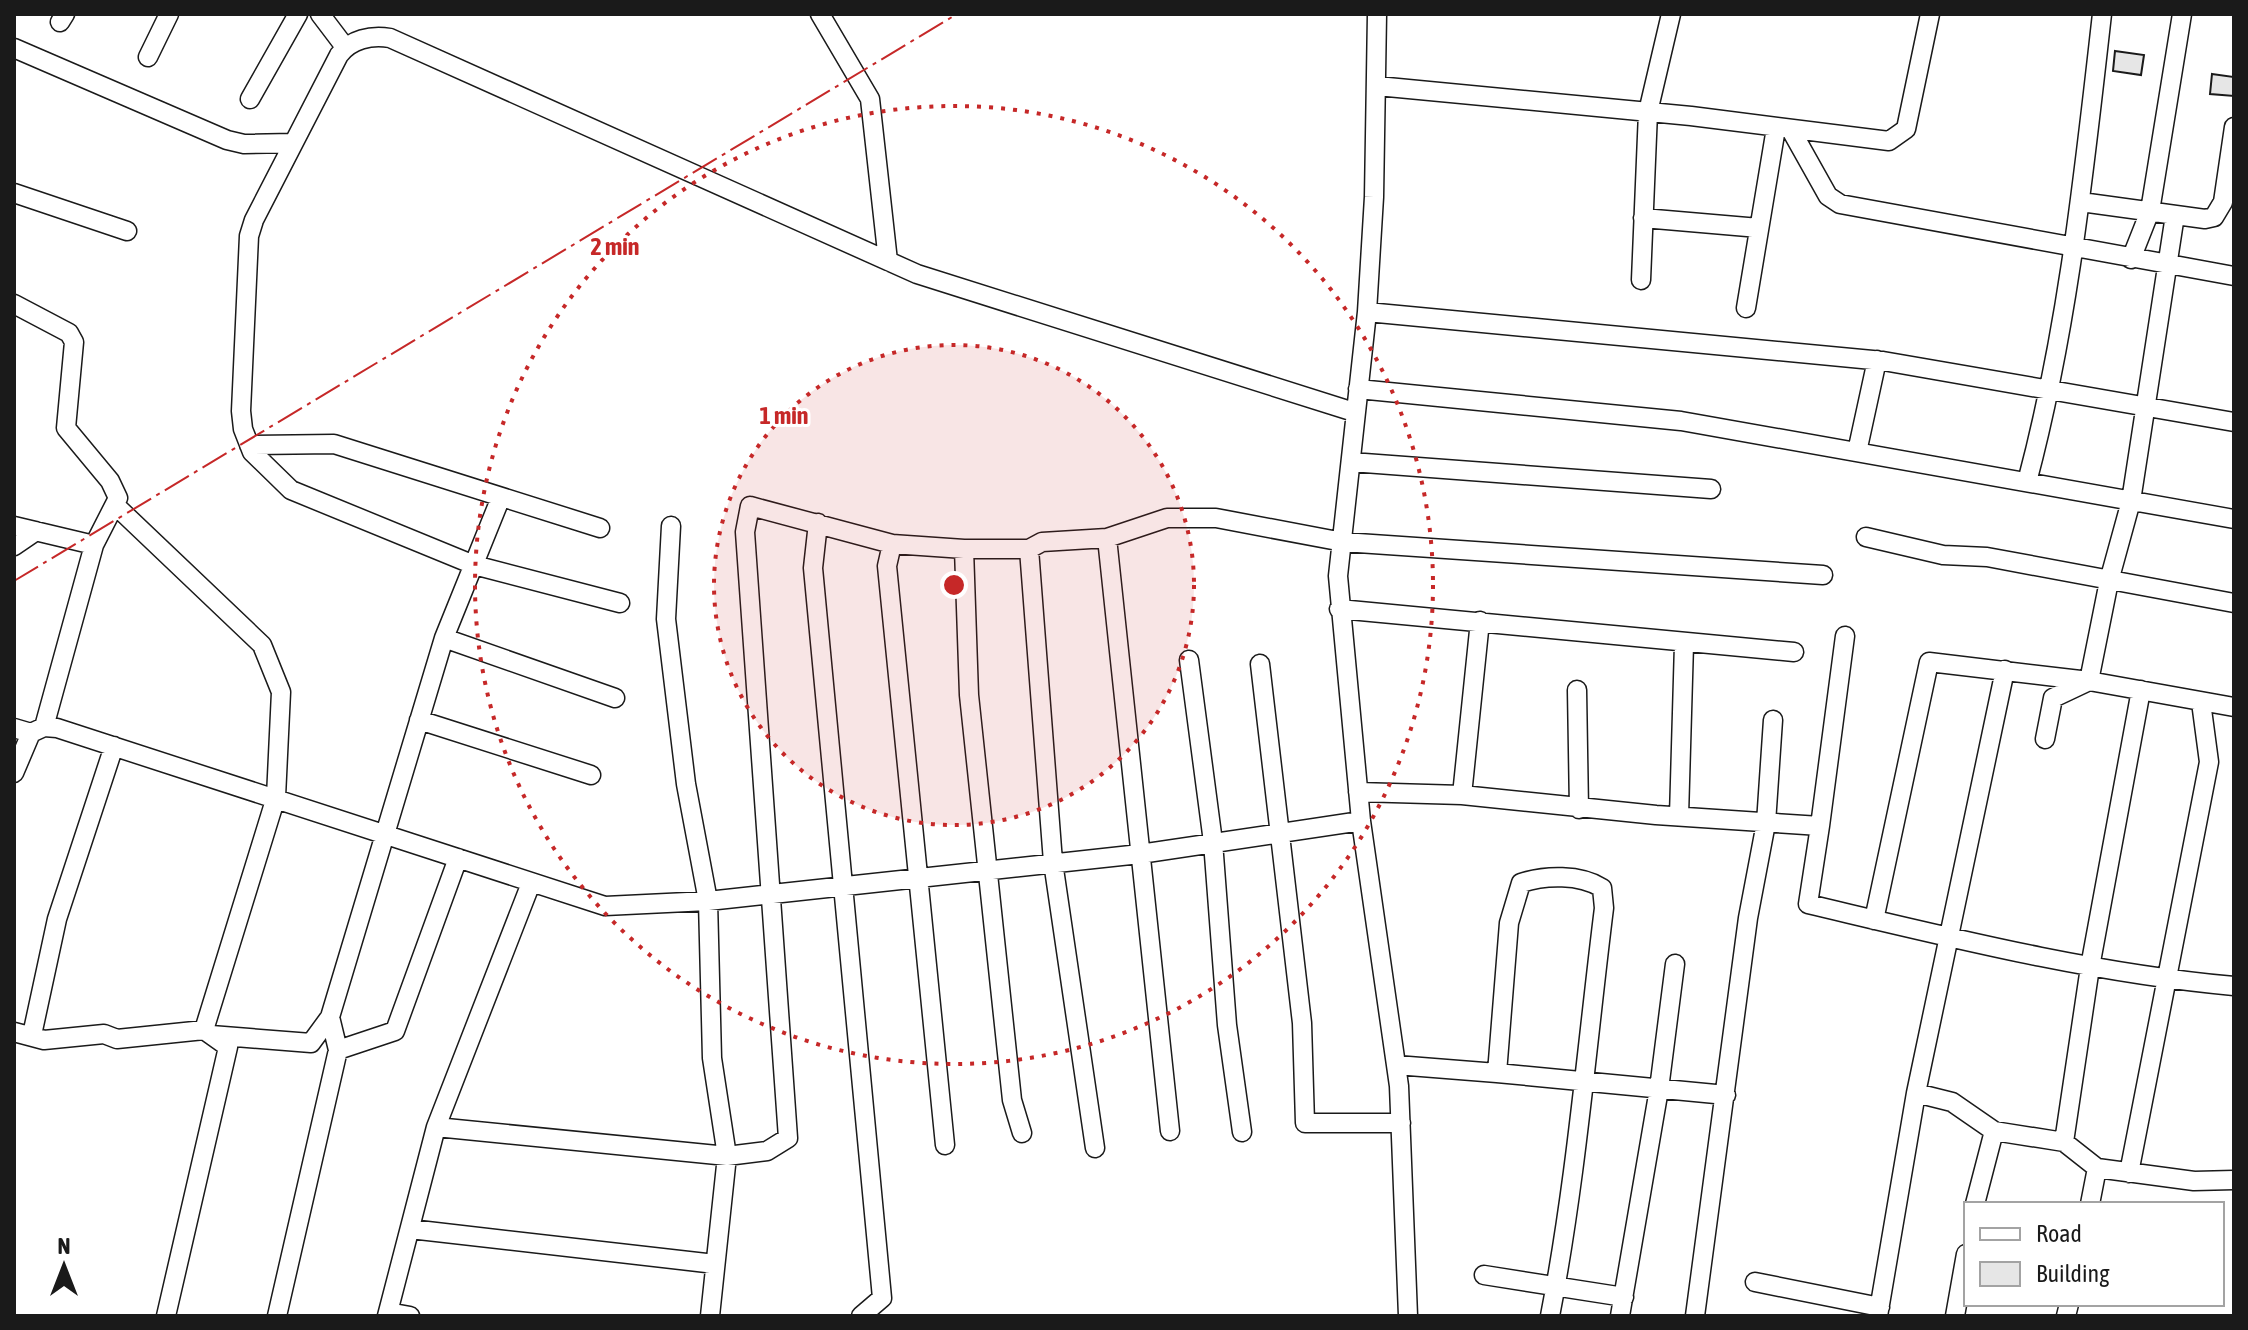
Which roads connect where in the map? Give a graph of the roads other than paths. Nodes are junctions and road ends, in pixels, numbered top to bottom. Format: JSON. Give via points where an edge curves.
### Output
{"nodes":[{"id":1,"x":169,"y":14,"type":"edge"},
{"id":2,"x":298,"y":14,"type":"edge"},
{"id":3,"x":320,"y":14,"type":"edge"},
{"id":4,"x":820,"y":14,"type":"edge"},
{"id":5,"x":1377,"y":14,"type":"edge"},
{"id":6,"x":1671,"y":14,"type":"edge"},
{"id":7,"x":1930,"y":14,"type":"edge"},
{"id":8,"x":2102,"y":14,"type":"edge"},
{"id":9,"x":2182,"y":14,"type":"edge"},
{"id":10,"x":345,"y":47,"type":"junction"},
{"id":11,"x":16,"y":54,"type":"edge"},
{"id":12,"x":148,"y":57,"type":"dead end"},
{"id":13,"x":1377,"y":86,"type":"junction"},
{"id":14,"x":250,"y":99,"type":"dead end"},
{"id":15,"x":1648,"y":112,"type":"junction"},
{"id":16,"x":2234,"y":127,"type":"edge"},
{"id":17,"x":1783,"y":129,"type":"junction"},
{"id":18,"x":293,"y":143,"type":"junction"},
{"id":19,"x":14,"y":193,"type":"edge"},
{"id":20,"x":2081,"y":202,"type":"junction"},
{"id":21,"x":2150,"y":211,"type":"junction"},
{"id":22,"x":2175,"y":215,"type":"junction"},
{"id":23,"x":1643,"y":218,"type":"junction"},
{"id":24,"x":1759,"y":228,"type":"junction"},
{"id":25,"x":127,"y":231,"type":"dead end"},
{"id":26,"x":2075,"y":250,"type":"junction"},
{"id":27,"x":2131,"y":259,"type":"junction"},
{"id":28,"x":888,"y":261,"type":"junction"},
{"id":29,"x":2165,"y":265,"type":"junction"},
{"id":30,"x":2234,"y":276,"type":"edge"},
{"id":31,"x":1641,"y":280,"type":"dead end"},
{"id":32,"x":14,"y":304,"type":"edge"},
{"id":33,"x":1746,"y":308,"type":"dead end"},
{"id":34,"x":1367,"y":312,"type":"junction"},
{"id":35,"x":1877,"y":360,"type":"junction"},
{"id":36,"x":1358,"y":389,"type":"junction"},
{"id":37,"x":2051,"y":390,"type":"junction"},
{"id":38,"x":2145,"y":407,"type":"junction"},
{"id":39,"x":1354,"y":412,"type":"junction"},
{"id":40,"x":2234,"y":422,"type":"edge"},
{"id":41,"x":249,"y":445,"type":"junction"},
{"id":42,"x":1857,"y":452,"type":"junction"},
{"id":43,"x":1351,"y":462,"type":"junction"},
{"id":44,"x":2027,"y":482,"type":"junction"},
{"id":45,"x":1711,"y":489,"type":"dead end"},
{"id":46,"x":501,"y":497,"type":"junction"},
{"id":47,"x":2131,"y":501,"type":"junction"},
{"id":48,"x":116,"y":506,"type":"junction"},
{"id":49,"x":2234,"y":519,"type":"edge"},
{"id":50,"x":818,"y":523,"type":"junction"},
{"id":51,"x":14,"y":526,"type":"edge"},
{"id":52,"x":671,"y":526,"type":"dead end"},
{"id":53,"x":600,"y":528,"type":"dead end"},
{"id":54,"x":36,"y":531,"type":"junction"},
{"id":55,"x":1866,"y":537,"type":"dead end"},
{"id":56,"x":1107,"y":538,"type":"junction"},
{"id":57,"x":1343,"y":542,"type":"junction"},
{"id":58,"x":892,"y":544,"type":"junction"},
{"id":59,"x":94,"y":545,"type":"junction"},
{"id":60,"x":14,"y":546,"type":"edge"},
{"id":61,"x":964,"y":549,"type":"junction"},
{"id":62,"x":1029,"y":549,"type":"junction"},
{"id":63,"x":474,"y":565,"type":"junction"},
{"id":64,"x":1823,"y":575,"type":"dead end"},
{"id":65,"x":2109,"y":581,"type":"junction"},
{"id":66,"x":620,"y":603,"type":"dead end"},
{"id":67,"x":2234,"y":603,"type":"edge"},
{"id":68,"x":1339,"y":609,"type":"junction"},
{"id":69,"x":1480,"y":621,"type":"junction"},
{"id":70,"x":1845,"y":636,"type":"dead end"},
{"id":71,"x":444,"y":638,"type":"junction"},
{"id":72,"x":1684,"y":644,"type":"junction"},
{"id":73,"x":1794,"y":652,"type":"dead end"},
{"id":74,"x":1189,"y":660,"type":"dead end"},
{"id":75,"x":1260,"y":664,"type":"dead end"},
{"id":76,"x":2005,"y":670,"type":"junction"},
{"id":77,"x":2089,"y":681,"type":"junction"},
{"id":78,"x":1577,"y":690,"type":"dead end"},
{"id":79,"x":2141,"y":690,"type":"junction"},
{"id":80,"x":615,"y":698,"type":"dead end"},
{"id":81,"x":2201,"y":702,"type":"junction"},
{"id":82,"x":2234,"y":707,"type":"edge"},
{"id":83,"x":419,"y":720,"type":"junction"},
{"id":84,"x":1773,"y":720,"type":"dead end"},
{"id":85,"x":30,"y":729,"type":"edge"},
{"id":86,"x":2045,"y":739,"type":"dead end"},
{"id":87,"x":114,"y":746,"type":"junction"},
{"id":88,"x":14,"y":773,"type":"edge"},
{"id":89,"x":591,"y":775,"type":"dead end"},
{"id":90,"x":1358,"y":792,"type":"junction"},
{"id":91,"x":1462,"y":795,"type":"junction"},
{"id":92,"x":276,"y":797,"type":"junction"},
{"id":93,"x":1579,"y":809,"type":"junction"},
{"id":94,"x":1679,"y":816,"type":"junction"},
{"id":95,"x":1361,"y":821,"type":"junction"},
{"id":96,"x":1766,"y":823,"type":"junction"},
{"id":97,"x":1820,"y":826,"type":"junction"},
{"id":98,"x":1279,"y":832,"type":"junction"},
{"id":99,"x":383,"y":834,"type":"junction"},
{"id":100,"x":1213,"y":842,"type":"junction"},
{"id":101,"x":1140,"y":854,"type":"junction"},
{"id":102,"x":458,"y":858,"type":"junction"},
{"id":103,"x":1053,"y":862,"type":"junction"},
{"id":104,"x":987,"y":870,"type":"junction"},
{"id":105,"x":916,"y":877,"type":"junction"},
{"id":106,"x":531,"y":883,"type":"junction"},
{"id":107,"x":843,"y":887,"type":"junction"},
{"id":108,"x":770,"y":893,"type":"junction"},
{"id":109,"x":708,"y":901,"type":"junction"},
{"id":110,"x":1874,"y":920,"type":"junction"},
{"id":111,"x":1950,"y":935,"type":"junction"},
{"id":112,"x":1675,"y":964,"type":"dead end"},
{"id":113,"x":2090,"y":967,"type":"junction"},
{"id":114,"x":2167,"y":980,"type":"junction"},
{"id":115,"x":2234,"y":986,"type":"edge"},
{"id":116,"x":330,"y":1017,"type":"junction"},
{"id":117,"x":208,"y":1032,"type":"junction"},
{"id":118,"x":23,"y":1034,"type":"edge"},
{"id":119,"x":338,"y":1050,"type":"junction"},
{"id":120,"x":1396,"y":1065,"type":"junction"},
{"id":121,"x":1497,"y":1073,"type":"junction"},
{"id":122,"x":1583,"y":1081,"type":"junction"},
{"id":123,"x":1659,"y":1089,"type":"junction"},
{"id":124,"x":1916,"y":1093,"type":"junction"},
{"id":125,"x":1726,"y":1095,"type":"junction"},
{"id":126,"x":1401,"y":1123,"type":"junction"},
{"id":127,"x":436,"y":1127,"type":"junction"},
{"id":128,"x":1170,"y":1131,"type":"dead end"},
{"id":129,"x":1994,"y":1131,"type":"junction"},
{"id":130,"x":1242,"y":1132,"type":"dead end"},
{"id":131,"x":1022,"y":1133,"type":"dead end"},
{"id":132,"x":2064,"y":1142,"type":"junction"},
{"id":133,"x":945,"y":1145,"type":"dead end"},
{"id":134,"x":1095,"y":1148,"type":"dead end"},
{"id":135,"x":727,"y":1156,"type":"junction"},
{"id":136,"x":2097,"y":1168,"type":"junction"},
{"id":137,"x":2129,"y":1173,"type":"junction"},
{"id":138,"x":2234,"y":1180,"type":"edge"},
{"id":139,"x":1976,"y":1202,"type":"edge"},
{"id":140,"x":2090,"y":1202,"type":"edge"},
{"id":141,"x":410,"y":1229,"type":"junction"},
{"id":142,"x":715,"y":1264,"type":"junction"},
{"id":143,"x":1964,"y":1265,"type":"edge"},
{"id":144,"x":1484,"y":1275,"type":"dead end"},
{"id":145,"x":1755,"y":1282,"type":"dead end"},
{"id":146,"x":1555,"y":1287,"type":"junction"},
{"id":147,"x":1622,"y":1307,"type":"edge"},
{"id":148,"x":1883,"y":1313,"type":"edge"},
{"id":149,"x":387,"y":1314,"type":"edge"},
{"id":150,"x":166,"y":1316,"type":"edge"},
{"id":151,"x":277,"y":1316,"type":"edge"},
{"id":152,"x":410,"y":1316,"type":"edge"},
{"id":153,"x":710,"y":1316,"type":"edge"},
{"id":154,"x":861,"y":1316,"type":"edge"},
{"id":155,"x":1408,"y":1316,"type":"edge"},
{"id":156,"x":1550,"y":1316,"type":"edge"},
{"id":157,"x":1695,"y":1316,"type":"edge"},
{"id":158,"x":1955,"y":1316,"type":"edge"}],
"edges":[{"from":1,"to":12,"type":"street"},
{"from":2,"to":14,"type":"street"},
{"from":3,"to":10,"type":"street"},
{"from":4,"to":28,"type":"street","via":[[870,99]]},
{"from":5,"to":13,"type":"street"},
{"from":6,"to":15,"type":"street"},
{"from":7,"to":17,"type":"street","via":[[1906,129],[1900,136],[1874,141]]},
{"from":8,"to":20,"type":"street"},
{"from":9,"to":21,"type":"street"},
{"from":10,"to":18,"type":"street"},
{"from":10,"to":28,"type":"street","via":[[367,37],[390,38]]},
{"from":11,"to":18,"type":"street","via":[[227,140]]},
{"from":13,"to":15,"type":"street"},
{"from":13,"to":34,"type":"street"},
{"from":15,"to":17,"type":"street"},
{"from":15,"to":23,"type":"street"},
{"from":16,"to":22,"type":"street","via":[[2220,211],[2205,219]]},
{"from":17,"to":24,"type":"street"},
{"from":17,"to":26,"type":"street","via":[[1833,202]]},
{"from":18,"to":41,"type":"street","via":[[249,236],[241,411]]},
{"from":19,"to":25,"type":"street"},
{"from":20,"to":21,"type":"street"},
{"from":20,"to":26,"type":"street"},
{"from":21,"to":22,"type":"street"},
{"from":21,"to":27,"type":"street"},
{"from":22,"to":29,"type":"street"},
{"from":23,"to":24,"type":"street"},
{"from":23,"to":31,"type":"street"},
{"from":24,"to":33,"type":"street"},
{"from":26,"to":27,"type":"street"},
{"from":26,"to":37,"type":"street"},
{"from":27,"to":29,"type":"street"},
{"from":28,"to":39,"type":"street","via":[[940,283]]},
{"from":29,"to":30,"type":"street"},
{"from":29,"to":38,"type":"street","via":[[2163,308]]},
{"from":32,"to":48,"type":"street","via":[[69,333],[74,342],[66,428],[115,488]]},
{"from":34,"to":35,"type":"street"},
{"from":34,"to":36,"type":"street"},
{"from":35,"to":37,"type":"street"},
{"from":35,"to":42,"type":"street"},
{"from":36,"to":39,"type":"street"},
{"from":36,"to":42,"type":"street","via":[[1681,421]]},
{"from":37,"to":38,"type":"street"},
{"from":37,"to":44,"type":"street"},
{"from":38,"to":40,"type":"street"},
{"from":38,"to":47,"type":"street"},
{"from":39,"to":43,"type":"street"},
{"from":41,"to":46,"type":"street","via":[[334,444]]},
{"from":41,"to":63,"type":"street","via":[[291,490]]},
{"from":42,"to":44,"type":"street"},
{"from":43,"to":45,"type":"street"},
{"from":43,"to":57,"type":"street"},
{"from":44,"to":47,"type":"street"},
{"from":46,"to":53,"type":"street"},
{"from":46,"to":63,"type":"street"},
{"from":47,"to":49,"type":"street"},
{"from":47,"to":65,"type":"street"},
{"from":48,"to":59,"type":"street"},
{"from":48,"to":92,"type":"street","via":[[262,645],[281,692]]},
{"from":50,"to":58,"type":"street"},
{"from":50,"to":107,"type":"street","via":[[813,568]]},
{"from":50,"to":108,"type":"street","via":[[750,506],[745,532]]},
{"from":51,"to":54,"type":"street"},
{"from":52,"to":109,"type":"street","via":[[666,619],[686,784]]},
{"from":54,"to":59,"type":"street"},
{"from":54,"to":60,"type":"street"},
{"from":55,"to":65,"type":"street"},
{"from":56,"to":57,"type":"street","via":[[1167,518],[1216,518]]},
{"from":56,"to":62,"type":"street","via":[[1042,542]]},
{"from":56,"to":101,"type":"street"},
{"from":57,"to":64,"type":"street"},
{"from":57,"to":68,"type":"street"},
{"from":58,"to":61,"type":"street"},
{"from":58,"to":105,"type":"street","via":[[887,566]]},
{"from":59,"to":85,"type":"street"},
{"from":61,"to":62,"type":"street"},
{"from":61,"to":104,"type":"street","via":[[969,695]]},
{"from":62,"to":103,"type":"street"},
{"from":63,"to":66,"type":"street"},
{"from":63,"to":71,"type":"street"},
{"from":65,"to":67,"type":"street"},
{"from":65,"to":77,"type":"street"},
{"from":68,"to":69,"type":"street"},
{"from":68,"to":90,"type":"street"},
{"from":69,"to":72,"type":"street"},
{"from":69,"to":91,"type":"street"},
{"from":70,"to":97,"type":"street"},
{"from":71,"to":80,"type":"street"},
{"from":71,"to":83,"type":"street"},
{"from":72,"to":73,"type":"street"},
{"from":72,"to":94,"type":"street"},
{"from":74,"to":100,"type":"street"},
{"from":75,"to":98,"type":"street"},
{"from":76,"to":77,"type":"street"},
{"from":76,"to":110,"type":"street","via":[[1929,662]]},
{"from":76,"to":111,"type":"street"},
{"from":77,"to":79,"type":"street"},
{"from":77,"to":86,"type":"street","via":[[2053,698]]},
{"from":78,"to":93,"type":"street"},
{"from":79,"to":81,"type":"street"},
{"from":79,"to":113,"type":"street"},
{"from":81,"to":82,"type":"street"},
{"from":81,"to":114,"type":"street","via":[[2209,762]]},
{"from":83,"to":89,"type":"street"},
{"from":83,"to":99,"type":"street"},
{"from":84,"to":96,"type":"street"},
{"from":85,"to":87,"type":"street"},
{"from":85,"to":88,"type":"street"},
{"from":87,"to":92,"type":"street"},
{"from":87,"to":118,"type":"street"},
{"from":90,"to":91,"type":"street"},
{"from":90,"to":95,"type":"street"},
{"from":91,"to":93,"type":"street"},
{"from":92,"to":99,"type":"street"},
{"from":92,"to":117,"type":"street"},
{"from":93,"to":94,"type":"street"},
{"from":94,"to":96,"type":"street"},
{"from":95,"to":98,"type":"street"},
{"from":95,"to":120,"type":"street"},
{"from":96,"to":97,"type":"street"},
{"from":96,"to":125,"type":"street"},
{"from":97,"to":110,"type":"street","via":[[1808,904]]},
{"from":98,"to":100,"type":"street"},
{"from":98,"to":126,"type":"street","via":[[1302,1023],[1305,1123]]},
{"from":99,"to":102,"type":"street"},
{"from":99,"to":116,"type":"street"},
{"from":100,"to":101,"type":"street"},
{"from":100,"to":130,"type":"street","via":[[1227,1025]]},
{"from":101,"to":103,"type":"street"},
{"from":101,"to":128,"type":"street"},
{"from":102,"to":106,"type":"street"},
{"from":102,"to":119,"type":"street","via":[[395,1031]]},
{"from":103,"to":104,"type":"street"},
{"from":103,"to":134,"type":"street"},
{"from":104,"to":105,"type":"street"},
{"from":104,"to":131,"type":"street","via":[[1012,1100]]},
{"from":105,"to":107,"type":"street"},
{"from":105,"to":133,"type":"street"},
{"from":106,"to":109,"type":"street","via":[[605,906]]},
{"from":106,"to":127,"type":"street"},
{"from":107,"to":108,"type":"street"},
{"from":107,"to":154,"type":"street","via":[[882,1298]]},
{"from":108,"to":109,"type":"street"},
{"from":108,"to":135,"type":"street","via":[[788,1138],[767,1151]]},
{"from":109,"to":135,"type":"street","via":[[712,1058]]},
{"from":110,"to":111,"type":"street"},
{"from":111,"to":113,"type":"street"},
{"from":111,"to":124,"type":"street"},
{"from":112,"to":123,"type":"street"},
{"from":113,"to":114,"type":"street"},
{"from":113,"to":132,"type":"street"},
{"from":114,"to":115,"type":"street"},
{"from":114,"to":137,"type":"street"},
{"from":116,"to":117,"type":"street","via":[[311,1043]]},
{"from":116,"to":119,"type":"street"},
{"from":117,"to":118,"type":"street","via":[[44,1040]]},
{"from":117,"to":150,"type":"street","via":[[228,1047]]},
{"from":119,"to":151,"type":"street"},
{"from":120,"to":121,"type":"street"},
{"from":120,"to":126,"type":"street"},
{"from":121,"to":122,"type":"street"},
{"from":121,"to":122,"type":"street","via":[[1516,893],[1521,883],[1534,879],[1588,879],[1602,888],[1604,908]]},
{"from":122,"to":123,"type":"street"},
{"from":122,"to":146,"type":"street"},
{"from":123,"to":125,"type":"street"},
{"from":123,"to":147,"type":"street"},
{"from":124,"to":129,"type":"street","via":[[1952,1102]]},
{"from":124,"to":148,"type":"street"},
{"from":125,"to":157,"type":"street"},
{"from":126,"to":155,"type":"street"},
{"from":127,"to":135,"type":"street"},
{"from":127,"to":141,"type":"street"},
{"from":129,"to":132,"type":"street"},
{"from":129,"to":139,"type":"street"},
{"from":132,"to":136,"type":"street"},
{"from":135,"to":142,"type":"street"},
{"from":136,"to":137,"type":"street"},
{"from":136,"to":140,"type":"street"},
{"from":137,"to":138,"type":"street"},
{"from":141,"to":142,"type":"street"},
{"from":141,"to":149,"type":"street"},
{"from":142,"to":153,"type":"street"},
{"from":143,"to":158,"type":"street"},
{"from":144,"to":146,"type":"street"},
{"from":145,"to":148,"type":"street"},
{"from":146,"to":147,"type":"street"},
{"from":146,"to":156,"type":"street"},
{"from":149,"to":152,"type":"street"}]}
